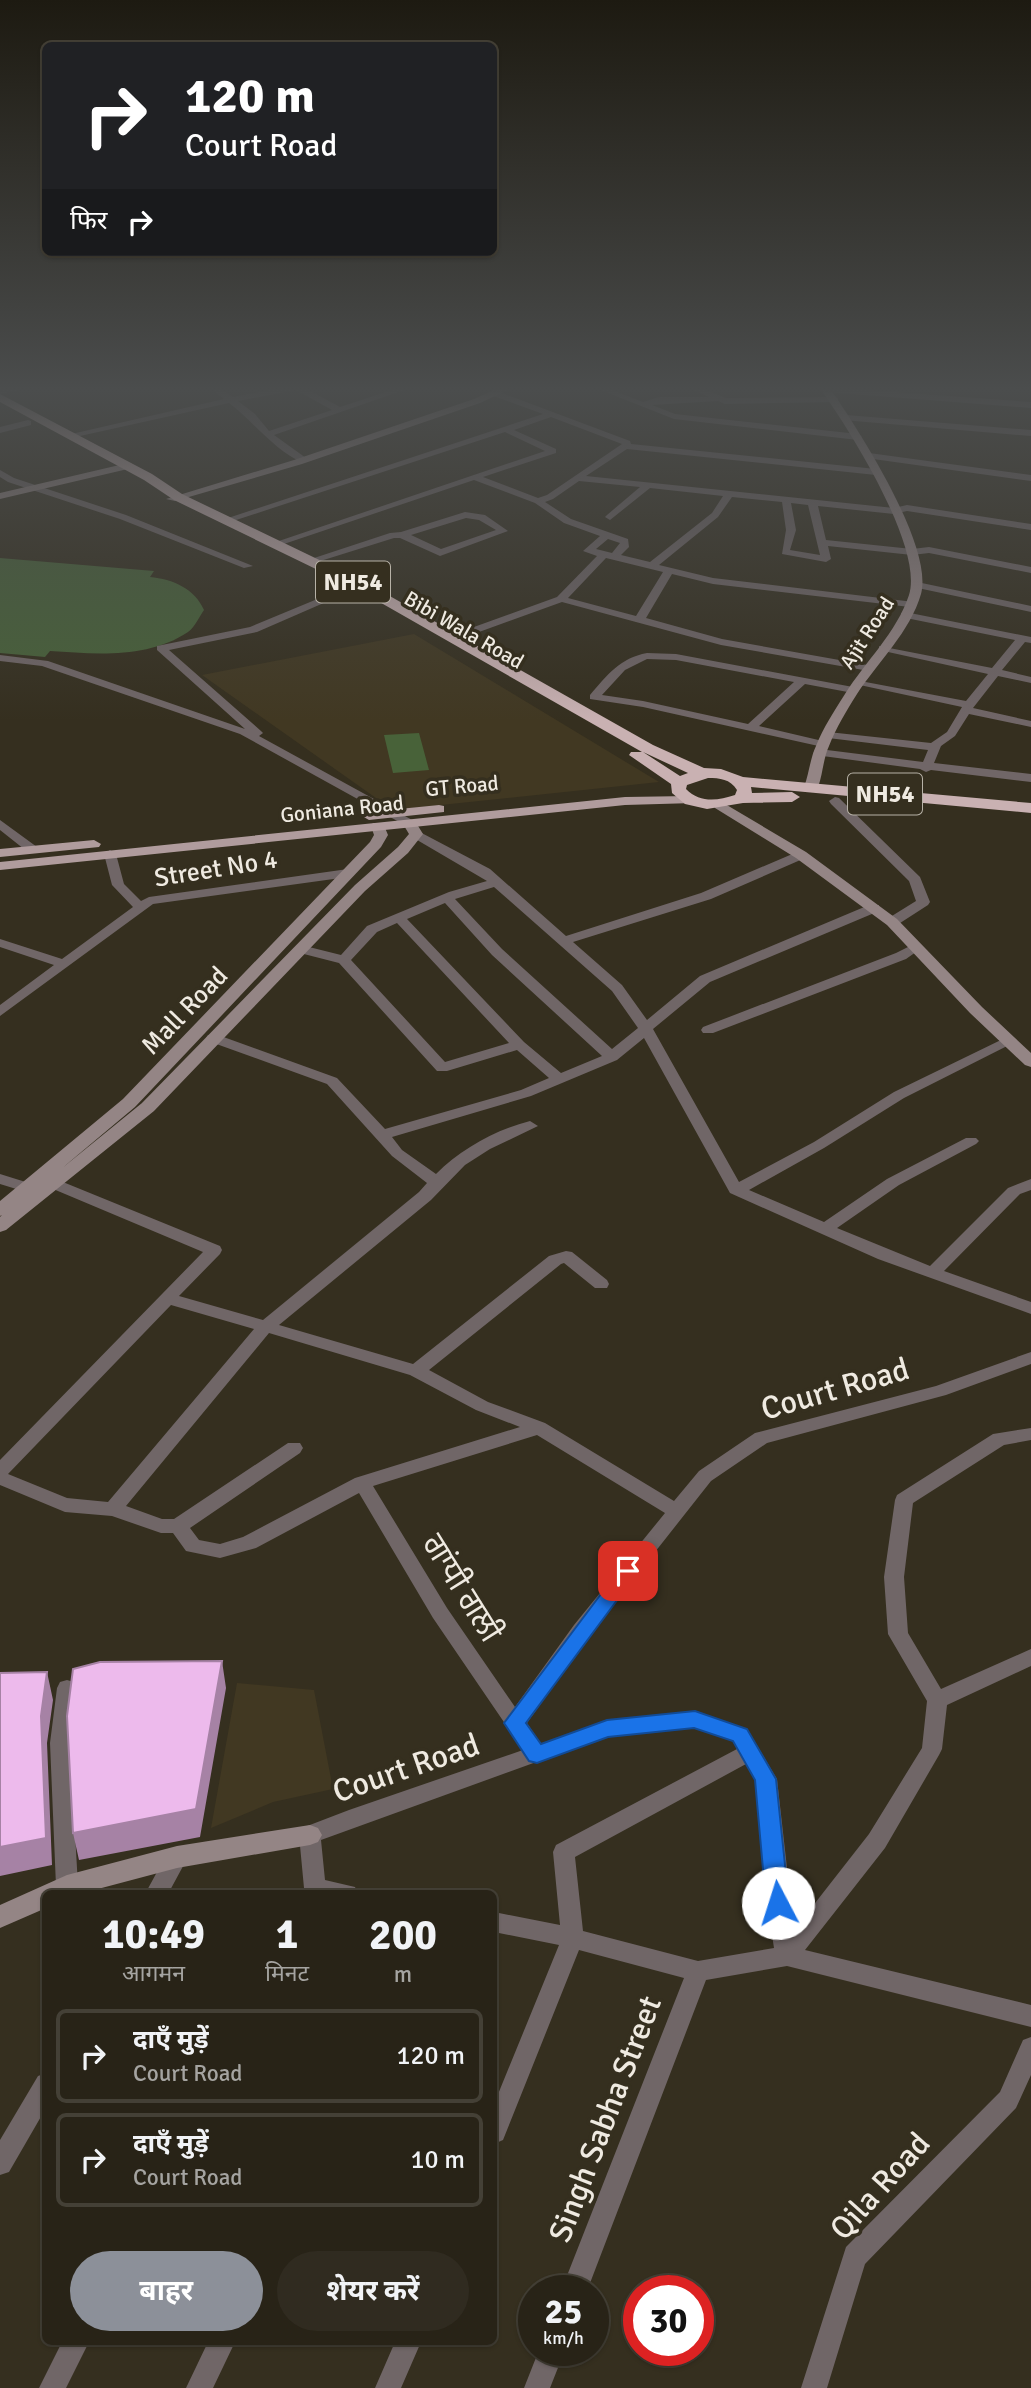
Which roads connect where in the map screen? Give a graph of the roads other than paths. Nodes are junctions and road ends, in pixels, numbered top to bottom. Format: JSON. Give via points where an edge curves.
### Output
{"nodes":[{"id":1,"x":68,"y":498,"type":"edge"},
{"id":2,"x":175,"y":498,"type":"edge"},
{"id":3,"x":176,"y":498,"type":"edge"},
{"id":4,"x":293,"y":498,"type":"edge"},
{"id":5,"x":414,"y":498,"type":"edge"},
{"id":6,"x":531,"y":498,"type":"edge"},
{"id":7,"x":546,"y":498,"type":"edge"},
{"id":8,"x":632,"y":498,"type":"edge"},
{"id":9,"x":726,"y":498,"type":"edge"},
{"id":10,"x":781,"y":498,"type":"edge"},
{"id":11,"x":888,"y":498,"type":"edge"},
{"id":12,"x":786,"y":499,"type":"junction"},
{"id":13,"x":538,"y":501,"type":"junction"},
{"id":14,"x":812,"y":502,"type":"junction"},
{"id":15,"x":894,"y":511,"type":"junction"},
{"id":16,"x":610,"y":517,"type":"dead end"},
{"id":17,"x":227,"y":520,"type":"junction"},
{"id":18,"x":1031,"y":527,"type":"edge"},
{"id":19,"x":402,"y":535,"type":"junction"},
{"id":20,"x":607,"y":535,"type":"junction"},
{"id":21,"x":821,"y":542,"type":"junction"},
{"id":22,"x":275,"y":544,"type":"junction"},
{"id":23,"x":912,"y":552,"type":"junction"},
{"id":24,"x":610,"y":555,"type":"junction"},
{"id":25,"x":310,"y":561,"type":"junction"},
{"id":26,"x":653,"y":565,"type":"junction"},
{"id":27,"x":248,"y":566,"type":"dead end"},
{"id":28,"x":669,"y":570,"type":"junction"},
{"id":29,"x":1031,"y":570,"type":"edge"},
{"id":30,"x":917,"y":585,"type":"junction"},
{"id":31,"x":354,"y":588,"type":"junction"},
{"id":32,"x":561,"y":599,"type":"junction"},
{"id":33,"x":908,"y":609,"type":"junction"},
{"id":34,"x":1031,"y":609,"type":"edge"},
{"id":35,"x":640,"y":619,"type":"junction"},
{"id":36,"x":453,"y":638,"type":"junction"},
{"id":37,"x":1026,"y":640,"type":"edge"},
{"id":38,"x":883,"y":648,"type":"junction"},
{"id":39,"x":3,"y":660,"type":"edge"},
{"id":40,"x":869,"y":668,"type":"junction"},
{"id":41,"x":996,"y":673,"type":"junction"},
{"id":42,"x":1031,"y":680,"type":"edge"},
{"id":43,"x":802,"y":682,"type":"junction"},
{"id":44,"x":856,"y":686,"type":"junction"},
{"id":45,"x":594,"y":697,"type":"junction"},
{"id":46,"x":968,"y":708,"type":"junction"},
{"id":47,"x":579,"y":709,"type":"junction"},
{"id":48,"x":1031,"y":724,"type":"edge"},
{"id":49,"x":751,"y":727,"type":"junction"},
{"id":50,"x":823,"y":744,"type":"junction"},
{"id":51,"x":935,"y":747,"type":"junction"},
{"id":52,"x":278,"y":751,"type":"junction"},
{"id":53,"x":926,"y":768,"type":"junction"},
{"id":54,"x":702,"y":773,"type":"junction"},
{"id":55,"x":1031,"y":778,"type":"edge"},
{"id":56,"x":739,"y":780,"type":"junction"},
{"id":57,"x":811,"y":787,"type":"junction"},
{"id":58,"x":682,"y":791,"type":"junction"},
{"id":59,"x":352,"y":794,"type":"junction"},
{"id":60,"x":741,"y":799,"type":"junction"},
{"id":61,"x":835,"y":801,"type":"junction"},
{"id":62,"x":720,"y":805,"type":"junction"},
{"id":63,"x":1031,"y":808,"type":"edge"},
{"id":64,"x":390,"y":813,"type":"junction"},
{"id":65,"x":1031,"y":819,"type":"edge"},
{"id":66,"x":373,"y":821,"type":"junction"},
{"id":67,"x":0,"y":824,"type":"edge"},
{"id":68,"x":413,"y":829,"type":"junction"},
{"id":69,"x":33,"y":850,"type":"junction"},
{"id":70,"x":0,"y":853,"type":"edge"},
{"id":71,"x":110,"y":854,"type":"junction"},
{"id":72,"x":802,"y":855,"type":"junction"},
{"id":73,"x":0,"y":866,"type":"edge"},
{"id":74,"x":348,"y":873,"type":"junction"},
{"id":75,"x":496,"y":882,"type":"junction"},
{"id":76,"x":448,"y":899,"type":"junction"},
{"id":77,"x":140,"y":907,"type":"junction"},
{"id":78,"x":874,"y":908,"type":"junction"},
{"id":79,"x":398,"y":917,"type":"junction"},
{"id":80,"x":892,"y":922,"type":"junction"},
{"id":81,"x":564,"y":941,"type":"junction"},
{"id":82,"x":0,"y":943,"type":"edge"},
{"id":83,"x":916,"y":947,"type":"junction"},
{"id":84,"x":301,"y":949,"type":"junction"},
{"id":85,"x":344,"y":960,"type":"junction"},
{"id":86,"x":64,"y":964,"type":"junction"},
{"id":87,"x":0,"y":1012,"type":"edge"},
{"id":88,"x":645,"y":1027,"type":"junction"},
{"id":89,"x":708,"y":1030,"type":"dead end"},
{"id":90,"x":213,"y":1038,"type":"junction"},
{"id":91,"x":1010,"y":1041,"type":"junction"},
{"id":92,"x":519,"y":1045,"type":"junction"},
{"id":93,"x":611,"y":1057,"type":"junction"},
{"id":94,"x":1031,"y":1062,"type":"edge"},
{"id":95,"x":559,"y":1079,"type":"junction"},
{"id":96,"x":530,"y":1126,"type":"dead end"},
{"id":97,"x":382,"y":1135,"type":"junction"},
{"id":98,"x":971,"y":1141,"type":"dead end"},
{"id":99,"x":0,"y":1179,"type":"edge"},
{"id":100,"x":436,"y":1182,"type":"junction"},
{"id":101,"x":52,"y":1183,"type":"junction"},
{"id":102,"x":1031,"y":1184,"type":"edge"},
{"id":103,"x":26,"y":1187,"type":"junction"},
{"id":104,"x":736,"y":1191,"type":"junction"},
{"id":105,"x":0,"y":1210,"type":"edge"},
{"id":106,"x":0,"y":1226,"type":"edge"},
{"id":107,"x":825,"y":1229,"type":"junction"},
{"id":108,"x":932,"y":1273,"type":"junction"},
{"id":109,"x":601,"y":1284,"type":"dead end"},
{"id":110,"x":168,"y":1298,"type":"junction"},
{"id":111,"x":1031,"y":1308,"type":"edge"},
{"id":112,"x":266,"y":1326,"type":"junction"},
{"id":113,"x":1031,"y":1358,"type":"edge"},
{"id":114,"x":416,"y":1371,"type":"junction"},
{"id":115,"x":539,"y":1428,"type":"junction"},
{"id":116,"x":1031,"y":1434,"type":"edge"},
{"id":117,"x":295,"y":1448,"type":"dead end"},
{"id":118,"x":0,"y":1471,"type":"edge"},
{"id":119,"x":0,"y":1478,"type":"edge"},
{"id":120,"x":362,"y":1483,"type":"junction"},
{"id":121,"x":113,"y":1509,"type":"junction"},
{"id":122,"x":676,"y":1511,"type":"junction"},
{"id":123,"x":178,"y":1526,"type":"junction"},
{"id":124,"x":1031,"y":1657,"type":"edge"},
{"id":125,"x":40,"y":1689,"type":"edge"},
{"id":126,"x":937,"y":1700,"type":"junction"},
{"id":127,"x":515,"y":1723,"type":"junction"},
{"id":128,"x":750,"y":1752,"type":"junction"},
{"id":129,"x":537,"y":1754,"type":"junction"},
{"id":130,"x":310,"y":1835,"type":"junction"},
{"id":131,"x":177,"y":1857,"type":"junction"},
{"id":132,"x":55,"y":1890,"type":"edge"},
{"id":133,"x":62,"y":1890,"type":"edge"},
{"id":134,"x":158,"y":1890,"type":"edge"},
{"id":135,"x":314,"y":1890,"type":"edge"},
{"id":136,"x":42,"y":1898,"type":"edge"},
{"id":137,"x":0,"y":1918,"type":"edge"},
{"id":138,"x":497,"y":1923,"type":"edge"},
{"id":139,"x":573,"y":1938,"type":"junction"},
{"id":140,"x":787,"y":1956,"type":"junction"},
{"id":141,"x":698,"y":1971,"type":"junction"},
{"id":142,"x":1031,"y":2016,"type":"edge"},
{"id":143,"x":1031,"y":2049,"type":"edge"},
{"id":144,"x":42,"y":2091,"type":"edge"},
{"id":145,"x":497,"y":2125,"type":"edge"},
{"id":146,"x":0,"y":2163,"type":"edge"},
{"id":147,"x":581,"y":2275,"type":"edge"},
{"id":148,"x":74,"y":2345,"type":"edge"},
{"id":149,"x":220,"y":2345,"type":"edge"},
{"id":150,"x":407,"y":2345,"type":"edge"},
{"id":151,"x":546,"y":2366,"type":"edge"},
{"id":152,"x":51,"y":2388,"type":"edge"},
{"id":153,"x":199,"y":2388,"type":"edge"},
{"id":154,"x":388,"y":2388,"type":"edge"},
{"id":155,"x":537,"y":2388,"type":"edge"},
{"id":156,"x":814,"y":2388,"type":"edge"}],
"edges":[{"from":1,"to":27,"type":"street"},
{"from":2,"to":31,"type":"highway","name":"Bibi Wala Road","number":"NH54"},
{"from":3,"to":17,"type":"highway","number":"NH54"},
{"from":4,"to":17,"type":"street"},
{"from":5,"to":22,"type":"street"},
{"from":6,"to":13,"type":"street"},
{"from":7,"to":13,"type":"street"},
{"from":8,"to":16,"type":"street"},
{"from":9,"to":26,"type":"street","via":[[715,515]]},
{"from":10,"to":12,"type":"street"},
{"from":11,"to":15,"type":"street","name":"Ajit Road"},
{"from":12,"to":14,"type":"street"},
{"from":12,"to":21,"type":"street","via":[[791,530],[785,552],[826,559]]},
{"from":13,"to":20,"type":"street","via":[[569,521]]},
{"from":14,"to":15,"type":"street"},
{"from":14,"to":21,"type":"street"},
{"from":15,"to":18,"type":"street","via":[[907,508]]},
{"from":15,"to":23,"type":"street","name":"Ajit Road"},
{"from":17,"to":22,"type":"highway","number":"NH54"},
{"from":19,"to":19,"type":"street","via":[[465,515],[482,517],[503,531],[440,553]]},
{"from":19,"to":25,"type":"street"},
{"from":20,"to":24,"type":"street","via":[[625,541],[624,547]]},
{"from":20,"to":24,"type":"street","via":[[588,551]]},
{"from":21,"to":23,"type":"street"},
{"from":22,"to":25,"type":"highway","number":"NH54"},
{"from":23,"to":29,"type":"street","via":[[929,550]]},
{"from":23,"to":30,"type":"street","name":"Ajit Road"},
{"from":24,"to":26,"type":"street"},
{"from":24,"to":32,"type":"street"},
{"from":25,"to":31,"type":"highway","number":"NH54"},
{"from":26,"to":28,"type":"street"},
{"from":28,"to":33,"type":"street","via":[[713,581]]},
{"from":28,"to":35,"type":"street"},
{"from":30,"to":33,"type":"street","name":"Ajit Road"},
{"from":30,"to":34,"type":"street"},
{"from":31,"to":36,"type":"highway","number":"NH54"},
{"from":31,"to":52,"type":"street","via":[[253,630],[161,648]]},
{"from":31,"to":58,"type":"highway","name":"Bibi Wala Road","number":"NH54"},
{"from":32,"to":35,"type":"street"},
{"from":32,"to":36,"type":"street"},
{"from":33,"to":37,"type":"street"},
{"from":33,"to":38,"type":"street","name":"Ajit Road"},
{"from":35,"to":40,"type":"street","via":[[721,642]]},
{"from":36,"to":47,"type":"highway","number":"NH54"},
{"from":37,"to":41,"type":"street"},
{"from":38,"to":40,"type":"street","name":"Ajit Road"},
{"from":38,"to":41,"type":"street"},
{"from":39,"to":52,"type":"street","via":[[44,663],[99,680],[244,732]]},
{"from":40,"to":44,"type":"street","name":"Ajit Road"},
{"from":41,"to":42,"type":"street"},
{"from":41,"to":46,"type":"street"},
{"from":43,"to":44,"type":"street"},
{"from":43,"to":45,"type":"street","via":[[648,654],[624,663]]},
{"from":43,"to":49,"type":"street"},
{"from":44,"to":46,"type":"street"},
{"from":44,"to":50,"type":"street","name":"Ajit Road"},
{"from":45,"to":47,"type":"street"},
{"from":45,"to":49,"type":"street"},
{"from":46,"to":48,"type":"street"},
{"from":46,"to":51,"type":"street","via":[[951,734]]},
{"from":47,"to":54,"type":"highway","number":"NH54"},
{"from":49,"to":50,"type":"street"},
{"from":50,"to":51,"type":"street"},
{"from":50,"to":53,"type":"street"},
{"from":50,"to":57,"type":"street","name":"Ajit Road"},
{"from":51,"to":53,"type":"street"},
{"from":52,"to":59,"type":"street"},
{"from":53,"to":55,"type":"street"},
{"from":54,"to":56,"type":"highway","number":"NH54"},
{"from":54,"to":58,"type":"highway"},
{"from":56,"to":57,"type":"highway","number":"NH54"},
{"from":56,"to":60,"type":"highway","via":[[745,790]]},
{"from":57,"to":63,"type":"highway","number":"NH54"},
{"from":58,"to":62,"type":"highway","number":"NH54"},
{"from":58,"to":64,"type":"main road","name":"GT Road"},
{"from":58,"to":68,"type":"main road","name":"Goniana Road"},
{"from":59,"to":64,"type":"street"},
{"from":59,"to":66,"type":"street"},
{"from":60,"to":61,"type":"highway","number":"NH54","via":[[801,796]]},
{"from":60,"to":62,"type":"highway","number":"NH54"},
{"from":61,"to":65,"type":"highway","number":"NH54"},
{"from":61,"to":80,"type":"street","via":[[915,880],[923,902]]},
{"from":62,"to":72,"type":"street"},
{"from":64,"to":66,"type":"main road","name":"GT Road"},
{"from":64,"to":68,"type":"street"},
{"from":66,"to":68,"type":"main road","name":"Goniana Road"},
{"from":66,"to":69,"type":"main road","name":"GT Road"},
{"from":66,"to":71,"type":"main road","name":"Goniana Road"},
{"from":66,"to":74,"type":"street","name":"Mall Road","via":[[381,835]]},
{"from":67,"to":69,"type":"street"},
{"from":68,"to":75,"type":"street"},
{"from":68,"to":84,"type":"street","via":[[403,850]]},
{"from":69,"to":70,"type":"main road","name":"GT Road"},
{"from":71,"to":73,"type":"main road","name":"Goniana Road"},
{"from":71,"to":77,"type":"street","via":[[118,885]]},
{"from":72,"to":78,"type":"street"},
{"from":72,"to":81,"type":"street","via":[[706,896]]},
{"from":74,"to":77,"type":"street","name":"Street No 4","via":[[149,901]]},
{"from":74,"to":103,"type":"street","name":"Mall Road","via":[[129,1103]]},
{"from":75,"to":76,"type":"street"},
{"from":75,"to":81,"type":"street"},
{"from":76,"to":79,"type":"street"},
{"from":76,"to":93,"type":"street","via":[[497,952]]},
{"from":77,"to":86,"type":"street","name":"Street No 4"},
{"from":78,"to":80,"type":"street"},
{"from":78,"to":88,"type":"street","via":[[705,979]]},
{"from":79,"to":85,"type":"street","via":[[372,929]]},
{"from":79,"to":92,"type":"street"},
{"from":80,"to":83,"type":"street"},
{"from":81,"to":88,"type":"street","via":[[617,988]]},
{"from":82,"to":86,"type":"street"},
{"from":83,"to":89,"type":"street"},
{"from":83,"to":91,"type":"street"},
{"from":84,"to":85,"type":"street"},
{"from":84,"to":90,"type":"street"},
{"from":85,"to":92,"type":"street","via":[[442,1068]]},
{"from":86,"to":87,"type":"street","name":"Street No 4"},
{"from":88,"to":93,"type":"street"},
{"from":88,"to":104,"type":"street"},
{"from":90,"to":97,"type":"street","via":[[332,1081]]},
{"from":90,"to":101,"type":"street","via":[[148,1107]]},
{"from":91,"to":94,"type":"street"},
{"from":91,"to":104,"type":"street","via":[[899,1095]]},
{"from":92,"to":95,"type":"street"},
{"from":93,"to":95,"type":"street"},
{"from":95,"to":97,"type":"street"},
{"from":96,"to":100,"type":"street","via":[[466,1154]]},
{"from":97,"to":100,"type":"street","via":[[397,1153]]},
{"from":98,"to":107,"type":"street","via":[[893,1182]]},
{"from":99,"to":103,"type":"street"},
{"from":100,"to":112,"type":"street","via":[[425,1196]]},
{"from":101,"to":106,"type":"street"},
{"from":101,"to":110,"type":"street","via":[[214,1250]]},
{"from":102,"to":108,"type":"street","via":[[1014,1191]]},
{"from":103,"to":105,"type":"street","name":"Mall Road"},
{"from":104,"to":107,"type":"street"},
{"from":107,"to":108,"type":"street"},
{"from":108,"to":111,"type":"street"},
{"from":109,"to":114,"type":"street","via":[[566,1256],[555,1260]]},
{"from":110,"to":112,"type":"street"},
{"from":110,"to":118,"type":"street"},
{"from":112,"to":114,"type":"street"},
{"from":112,"to":121,"type":"street"},
{"from":113,"to":122,"type":"street","name":"Court Road","via":[[940,1391],[761,1438],[705,1476]]},
{"from":114,"to":115,"type":"street","via":[[482,1406]]},
{"from":115,"to":120,"type":"street"},
{"from":115,"to":122,"type":"street"},
{"from":116,"to":126,"type":"street","via":[[999,1439],[904,1500],[894,1577],[898,1634]]},
{"from":117,"to":123,"type":"street"},
{"from":119,"to":121,"type":"street","via":[[65,1505]]},
{"from":120,"to":123,"type":"street","via":[[249,1543],[220,1551],[193,1546]]},
{"from":120,"to":127,"type":"street","name":"ਗਾਂਧੀ ਗਲੀ","via":[[440,1613]]},
{"from":121,"to":123,"type":"street","via":[[162,1526]]},
{"from":122,"to":127,"type":"street","name":"Court Road"},
{"from":124,"to":126,"type":"street"},
{"from":125,"to":132,"type":"street","via":[[77,1686],[60,1743]]},
{"from":126,"to":140,"type":"street","via":[[932,1749],[877,1841]]},
{"from":127,"to":129,"type":"street"},
{"from":128,"to":129,"type":"street","name":"Court Road","via":[[740,1735],[695,1719],[607,1728]]},
{"from":128,"to":139,"type":"street","via":[[564,1852]]},
{"from":128,"to":140,"type":"street","name":"Court Road","via":[[766,1779]]},
{"from":129,"to":130,"type":"street","name":"Court Road"},
{"from":130,"to":131,"type":"street"},
{"from":130,"to":135,"type":"street"},
{"from":131,"to":133,"type":"street"},
{"from":131,"to":134,"type":"street"},
{"from":136,"to":137,"type":"street"},
{"from":138,"to":139,"type":"street"},
{"from":139,"to":141,"type":"street"},
{"from":139,"to":145,"type":"street"},
{"from":140,"to":141,"type":"street"},
{"from":140,"to":142,"type":"street"},
{"from":141,"to":147,"type":"street","name":"Singh Sabha Street"},
{"from":143,"to":156,"type":"street","name":"Qila Road","via":[[1008,2100],[855,2256]]},
{"from":144,"to":146,"type":"street"},
{"from":148,"to":152,"type":"street"},
{"from":149,"to":153,"type":"street"},
{"from":150,"to":154,"type":"street"},
{"from":151,"to":155,"type":"street"}]}
